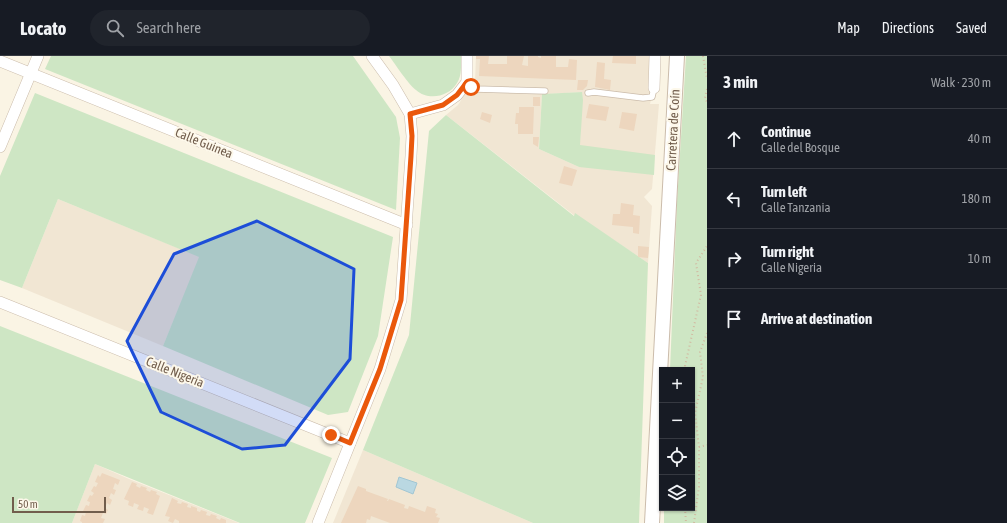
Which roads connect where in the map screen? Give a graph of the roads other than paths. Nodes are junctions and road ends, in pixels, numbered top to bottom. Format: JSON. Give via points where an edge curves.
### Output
{"nodes":[{"id":1,"x":38,"y":56,"type":"edge"},
{"id":2,"x":372,"y":56,"type":"edge"},
{"id":3,"x":468,"y":56,"type":"edge"},
{"id":4,"x":656,"y":56,"type":"edge"},
{"id":5,"x":677,"y":56,"type":"edge"},
{"id":6,"x":0,"y":61,"type":"edge"},
{"id":7,"x":31,"y":74,"type":"junction"},
{"id":8,"x":467,"y":82,"type":"junction"},
{"id":9,"x":654,"y":88,"type":"joint"},
{"id":10,"x":545,"y":91,"type":"dead end"},
{"id":11,"x":588,"y":93,"type":"dead end"},
{"id":12,"x":410,"y":114,"type":"junction"},
{"id":13,"x":0,"y":147,"type":"edge"},
{"id":14,"x":407,"y":225,"type":"junction"},
{"id":15,"x":0,"y":302,"type":"edge"},
{"id":16,"x":350,"y":443,"type":"junction"},
{"id":17,"x":318,"y":523,"type":"edge"},
{"id":18,"x":652,"y":523,"type":"edge"}],
"edges":[{"from":1,"to":7,"type":"street"},
{"from":2,"to":12,"type":"street"},
{"from":3,"to":8,"type":"street"},
{"from":4,"to":9,"type":"street"},
{"from":5,"to":18,"type":"street","name":"Carretera de Coín"},
{"from":6,"to":7,"type":"street","name":"Calle Guinea"},
{"from":7,"to":13,"type":"street"},
{"from":7,"to":14,"type":"street","name":"Calle Guinea"},
{"from":8,"to":10,"type":"lane","via":[[476,89]]},
{"from":8,"to":12,"type":"street","via":[[457,95],[443,105]]},
{"from":9,"to":11,"type":"lane","via":[[652,97],[643,98]]},
{"from":12,"to":14,"type":"street","via":[[412,136]]},
{"from":14,"to":16,"type":"street","via":[[401,300],[380,369]]},
{"from":15,"to":16,"type":"street","name":"Calle Nigeria"},
{"from":16,"to":17,"type":"street"}]}
